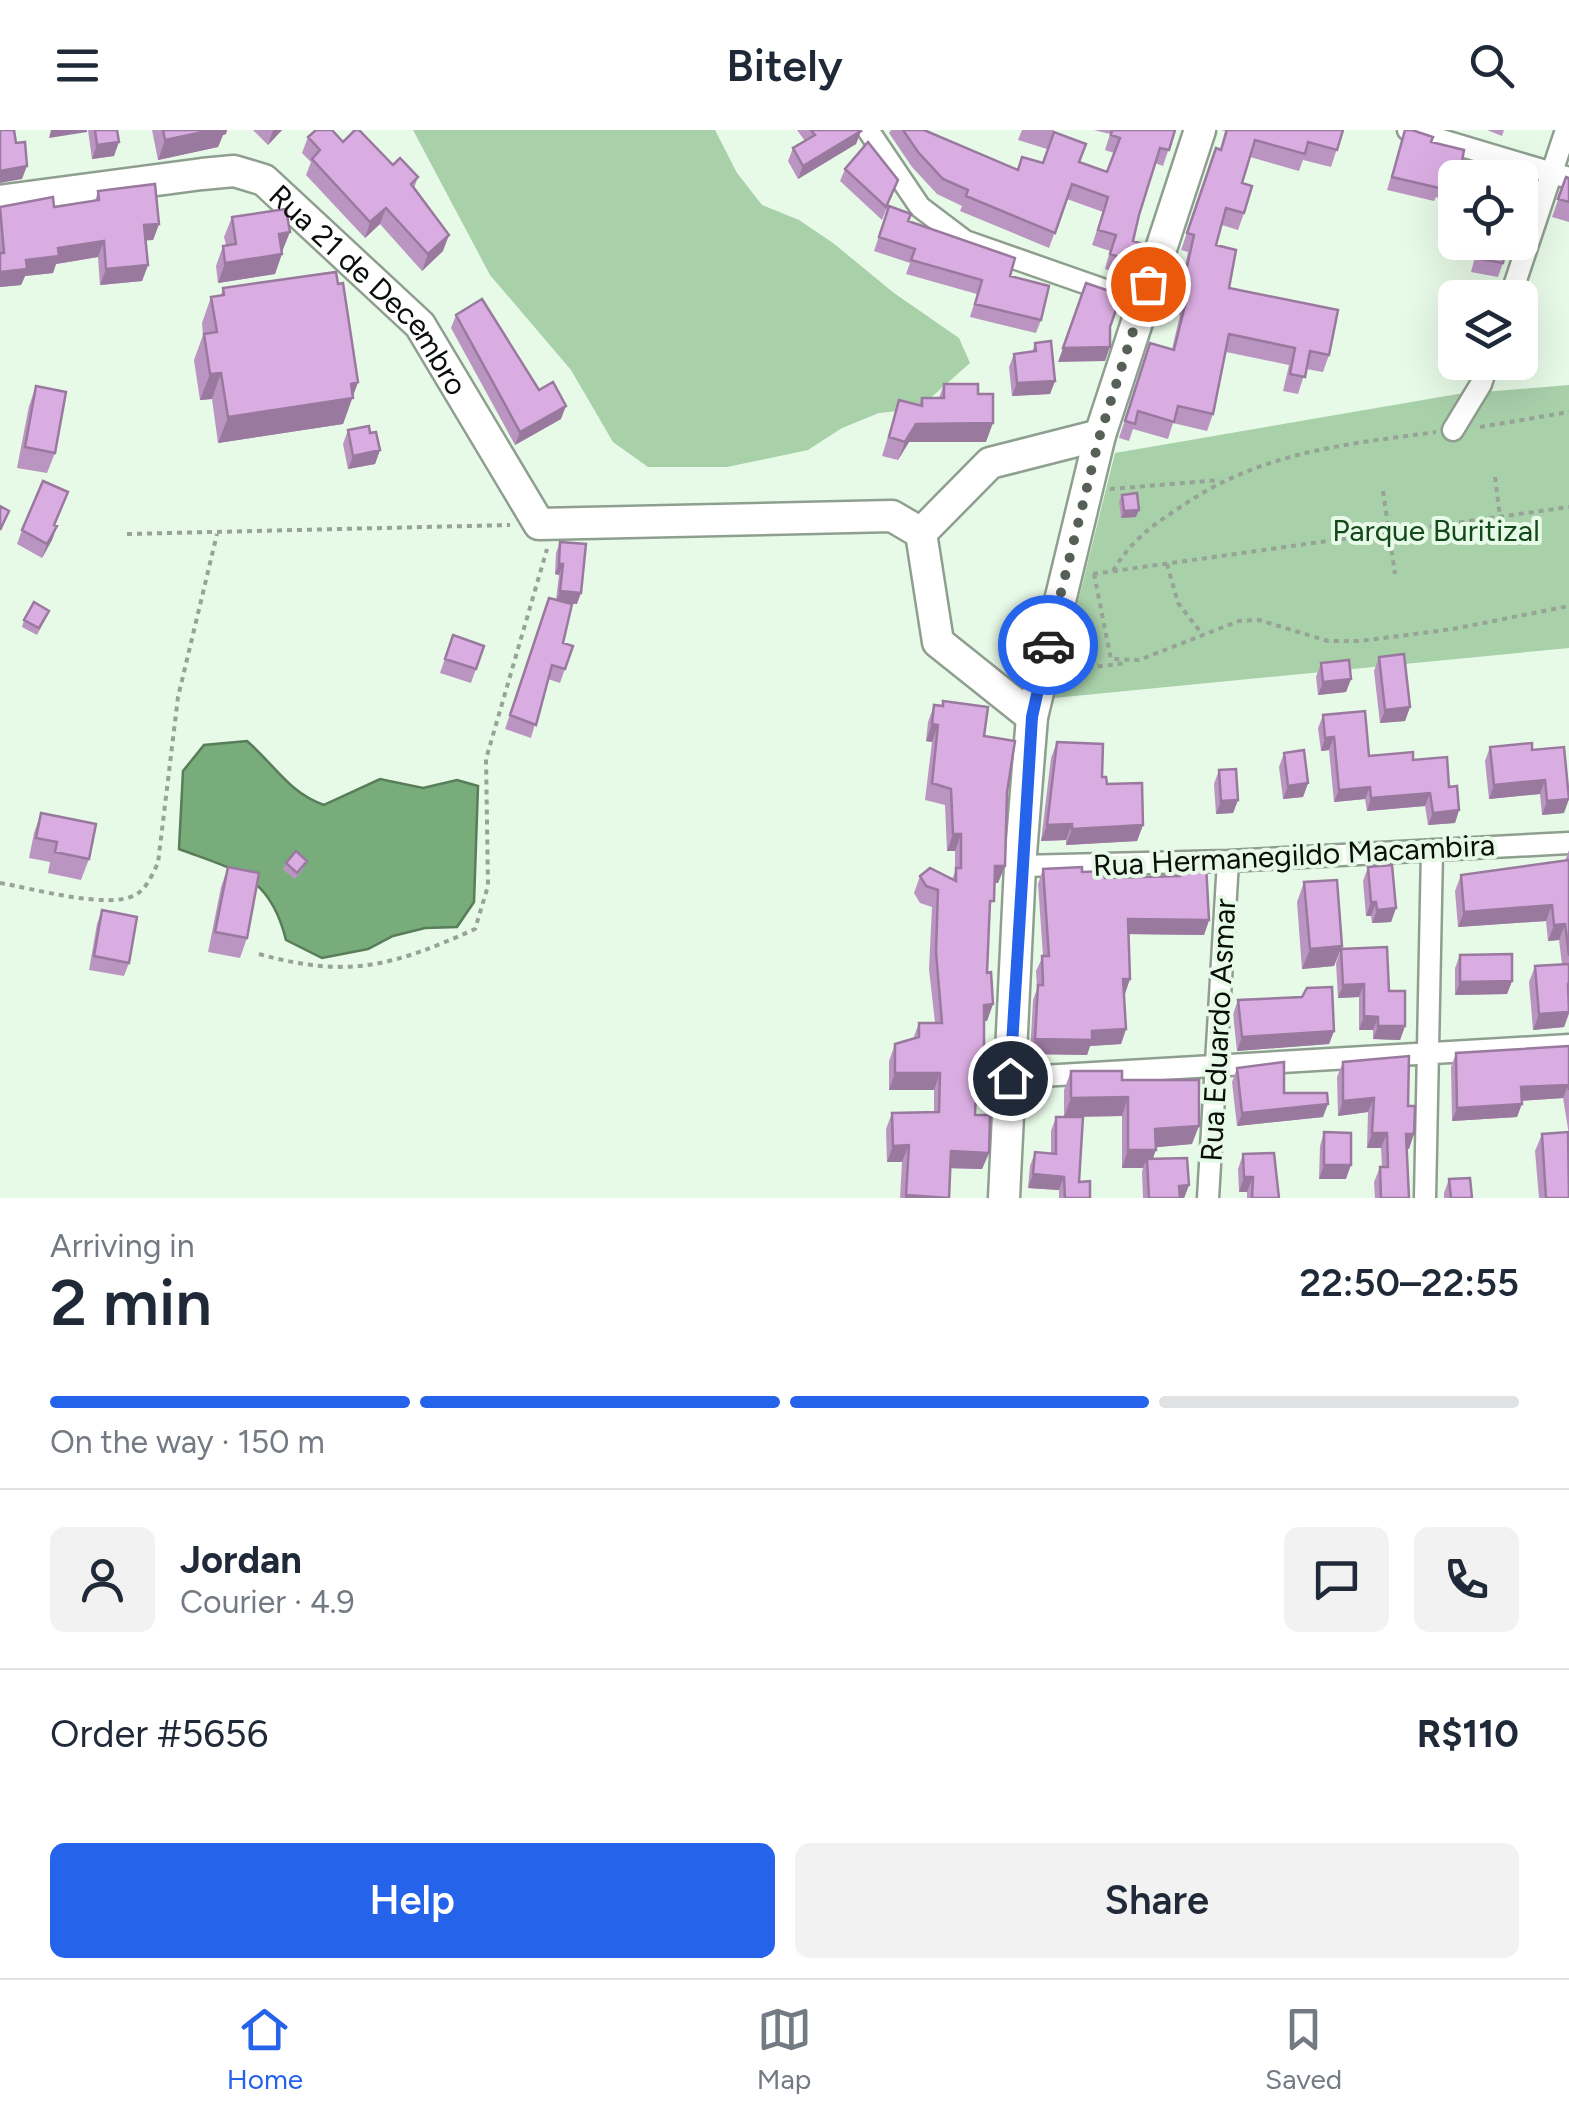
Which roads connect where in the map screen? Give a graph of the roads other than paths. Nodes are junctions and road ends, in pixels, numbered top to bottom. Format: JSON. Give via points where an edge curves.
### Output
{"nodes":[{"id":1,"x":868,"y":130,"type":"edge"},
{"id":2,"x":1200,"y":130,"type":"edge"},
{"id":3,"x":1408,"y":130,"type":"edge"},
{"id":4,"x":1566,"y":130,"type":"edge"},
{"id":5,"x":1560,"y":176,"type":"edge"},
{"id":6,"x":0,"y":201,"type":"edge"},
{"id":7,"x":1517,"y":280,"type":"edge"},
{"id":8,"x":1142,"y":303,"type":"junction"},
{"id":9,"x":1482,"y":380,"type":"edge"},
{"id":10,"x":1453,"y":430,"type":"road end"},
{"id":11,"x":1100,"y":435,"type":"junction"},
{"id":12,"x":922,"y":533,"type":"junction"},
{"id":13,"x":1032,"y":717,"type":"junction"},
{"id":14,"x":1569,"y":843,"type":"edge"},
{"id":15,"x":1432,"y":850,"type":"junction"},
{"id":16,"x":1228,"y":862,"type":"junction"},
{"id":17,"x":1020,"y":866,"type":"junction"},
{"id":18,"x":1569,"y":1046,"type":"edge"},
{"id":19,"x":1429,"y":1054,"type":"junction"},
{"id":20,"x":1216,"y":1068,"type":"junction"},
{"id":21,"x":1010,"y":1078,"type":"junction"},
{"id":22,"x":1004,"y":1198,"type":"edge"},
{"id":23,"x":1208,"y":1198,"type":"edge"},
{"id":24,"x":1426,"y":1198,"type":"edge"}],
"edges":[{"from":1,"to":8,"type":"street","via":[[920,207],[964,241]]},
{"from":2,"to":8,"type":"street"},
{"from":3,"to":5,"type":"street"},
{"from":4,"to":5,"type":"street"},
{"from":5,"to":7,"type":"street"},
{"from":6,"to":12,"type":"street","name":"Rua 21 de Decembro","via":[[234,171],[264,180],[420,325],[544,524],[892,516]]},
{"from":8,"to":11,"type":"street"},
{"from":9,"to":10,"type":"street"},
{"from":11,"to":12,"type":"street","via":[[990,463]]},
{"from":11,"to":13,"type":"street","via":[[1085,491],[1078,575]]},
{"from":12,"to":13,"type":"street","via":[[938,642]]},
{"from":13,"to":17,"type":"street"},
{"from":14,"to":15,"type":"street","name":"Rua Hermanegildo Macambira"},
{"from":15,"to":16,"type":"street","name":"Rua Hermanegildo Macambira"},
{"from":15,"to":19,"type":"street"},
{"from":16,"to":17,"type":"street","name":"Rua Hermanegildo Macambira"},
{"from":16,"to":20,"type":"street","name":"Rua Eduardo Asmar"},
{"from":17,"to":21,"type":"street"},
{"from":18,"to":19,"type":"street"},
{"from":19,"to":20,"type":"street"},
{"from":19,"to":24,"type":"street"},
{"from":20,"to":21,"type":"street"},
{"from":20,"to":23,"type":"street","name":"Rua Eduardo Asmar"},
{"from":21,"to":22,"type":"street"}]}
